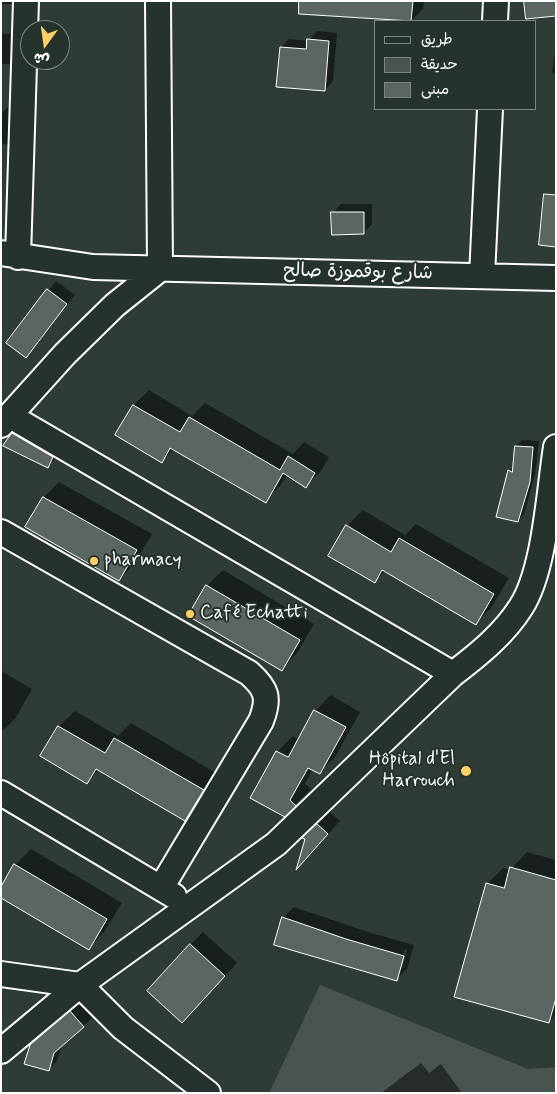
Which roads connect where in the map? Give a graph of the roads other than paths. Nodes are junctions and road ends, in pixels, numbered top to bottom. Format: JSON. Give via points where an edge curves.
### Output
{"nodes":[{"id":1,"x":26,"y":1,"type":"edge"},
{"id":2,"x":158,"y":1,"type":"edge"},
{"id":3,"x":496,"y":1,"type":"edge"},
{"id":4,"x":495,"y":20,"type":"edge"},
{"id":5,"x":490,"y":110,"type":"edge"},
{"id":6,"x":10,"y":255,"type":"edge"},
{"id":7,"x":160,"y":268,"type":"junction"},
{"id":8,"x":482,"y":276,"type":"junction"},
{"id":9,"x":556,"y":278,"type":"edge"},
{"id":10,"x":6,"y":421,"type":"edge"},
{"id":11,"x":556,"y":447,"type":"edge"},
{"id":12,"x":1,"y":532,"type":"edge"},
{"id":13,"x":453,"y":674,"type":"junction"},
{"id":14,"x":1,"y":793,"type":"edge"},
{"id":15,"x":161,"y":888,"type":"junction"},
{"id":16,"x":190,"y":906,"type":"junction"},
{"id":17,"x":1,"y":974,"type":"edge"},
{"id":18,"x":80,"y":985,"type":"junction"},
{"id":19,"x":1,"y":1051,"type":"edge"},
{"id":20,"x":208,"y":1093,"type":"edge"}],
"edges":[{"from":1,"to":6,"type":"street"},
{"from":2,"to":7,"type":"street"},
{"from":3,"to":4,"type":"street"},
{"from":5,"to":8,"type":"street"},
{"from":6,"to":7,"type":"street","name":"شارع بوقموزة صالح","via":[[93,266]]},
{"from":7,"to":8,"type":"street","name":"شارع بوقموزة صالح"},
{"from":7,"to":10,"type":"street","via":[[114,306]]},
{"from":8,"to":9,"type":"street","name":"شارع بوقموزة صالح"},
{"from":10,"to":13,"type":"street"},
{"from":11,"to":13,"type":"street","via":[[534,582],[521,607],[484,651]]},
{"from":12,"to":15,"type":"street","via":[[249,673],[260,682],[266,694],[266,709],[261,721]]},
{"from":13,"to":16,"type":"street","via":[[276,844]]},
{"from":14,"to":15,"type":"street"},
{"from":15,"to":16,"type":"street"},
{"from":16,"to":18,"type":"street"},
{"from":17,"to":18,"type":"street"},
{"from":18,"to":19,"type":"street"},
{"from":18,"to":20,"type":"street","via":[[123,1028]]}]}
